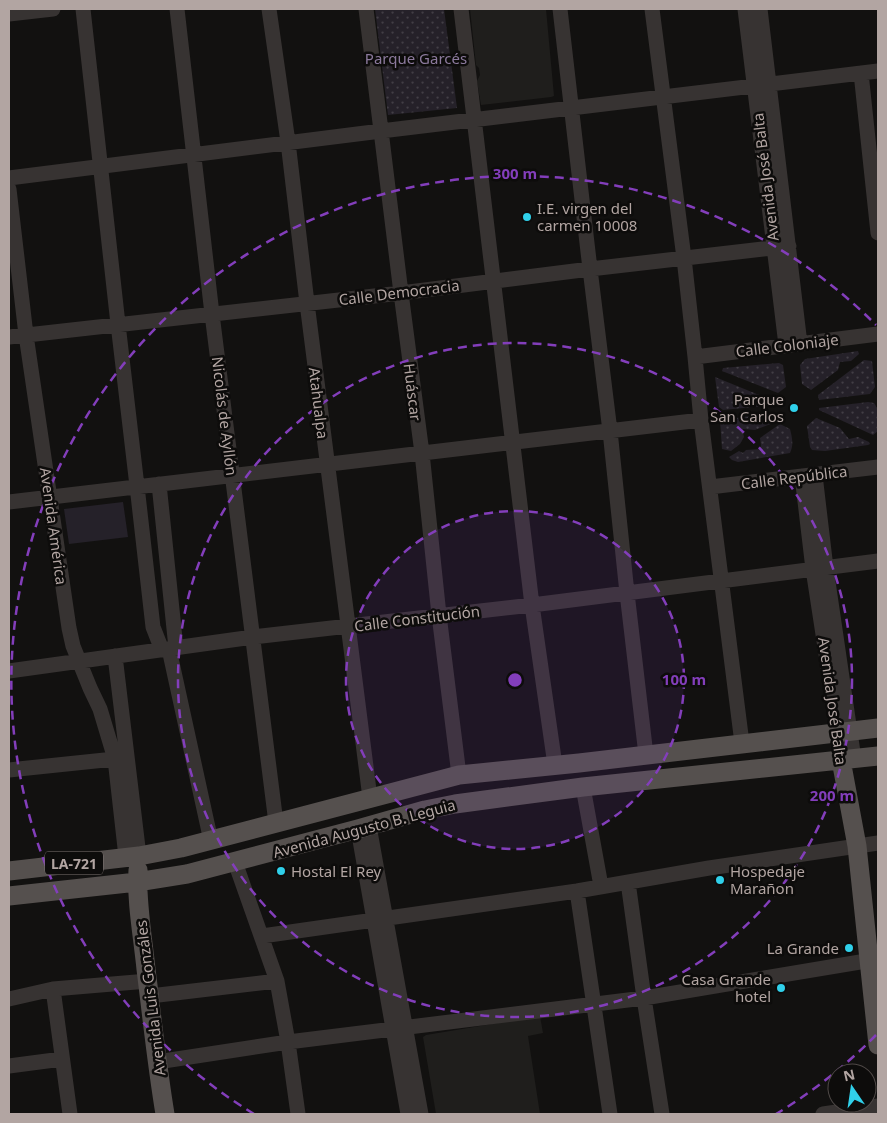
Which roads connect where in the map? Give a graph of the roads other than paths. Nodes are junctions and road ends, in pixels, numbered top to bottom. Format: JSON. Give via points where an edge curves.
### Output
{"nodes":[{"id":1,"x":53,"y":9,"type":"edge"},
{"id":2,"x":82,"y":9,"type":"edge"},
{"id":3,"x":177,"y":9,"type":"edge"},
{"id":4,"x":269,"y":9,"type":"edge"},
{"id":5,"x":366,"y":9,"type":"edge"},
{"id":6,"x":461,"y":9,"type":"edge"},
{"id":7,"x":560,"y":9,"type":"edge"},
{"id":8,"x":652,"y":9,"type":"edge"},
{"id":9,"x":745,"y":9,"type":"edge"},
{"id":10,"x":760,"y":9,"type":"edge"},
{"id":11,"x":9,"y":14,"type":"edge"},
{"id":12,"x":878,"y":71,"type":"edge"},
{"id":13,"x":861,"y":73,"type":"junction"},
{"id":14,"x":762,"y":85,"type":"junction"},
{"id":15,"x":664,"y":97,"type":"junction"},
{"id":16,"x":570,"y":108,"type":"junction"},
{"id":17,"x":474,"y":120,"type":"junction"},
{"id":18,"x":381,"y":130,"type":"junction"},
{"id":19,"x":288,"y":142,"type":"junction"},
{"id":20,"x":194,"y":155,"type":"junction"},
{"id":21,"x":100,"y":166,"type":"junction"},
{"id":22,"x":9,"y":178,"type":"edge"},
{"id":23,"x":9,"y":189,"type":"edge"},
{"id":24,"x":878,"y":233,"type":"edge"},
{"id":25,"x":781,"y":247,"type":"junction"},
{"id":26,"x":684,"y":258,"type":"junction"},
{"id":27,"x":590,"y":269,"type":"junction"},
{"id":28,"x":492,"y":281,"type":"junction"},
{"id":29,"x":400,"y":293,"type":"junction"},
{"id":30,"x":307,"y":303,"type":"junction"},
{"id":31,"x":212,"y":314,"type":"junction"},
{"id":32,"x":118,"y":324,"type":"junction"},
{"id":33,"x":878,"y":334,"type":"edge"},
{"id":34,"x":26,"y":335,"type":"junction"},
{"id":35,"x":9,"y":337,"type":"edge"},
{"id":36,"x":793,"y":344,"type":"junction"},
{"id":37,"x":695,"y":357,"type":"junction"},
{"id":38,"x":701,"y":420,"type":"junction"},
{"id":39,"x":610,"y":431,"type":"junction"},
{"id":40,"x":512,"y":443,"type":"junction"},
{"id":41,"x":422,"y":453,"type":"junction"},
{"id":42,"x":327,"y":465,"type":"junction"},
{"id":43,"x":878,"y":467,"type":"edge"},
{"id":44,"x":808,"y":475,"type":"junction"},
{"id":45,"x":233,"y":476,"type":"junction"},
{"id":46,"x":158,"y":484,"type":"junction"},
{"id":47,"x":138,"y":486,"type":"junction"},
{"id":48,"x":710,"y":488,"type":"junction"},
{"id":49,"x":50,"y":497,"type":"junction"},
{"id":50,"x":9,"y":502,"type":"edge"},
{"id":51,"x":878,"y":561,"type":"edge"},
{"id":52,"x":819,"y":568,"type":"junction"},
{"id":53,"x":722,"y":581,"type":"junction"},
{"id":54,"x":627,"y":593,"type":"junction"},
{"id":55,"x":532,"y":605,"type":"junction"},
{"id":56,"x":439,"y":615,"type":"junction"},
{"id":57,"x":348,"y":626,"type":"junction"},
{"id":58,"x":253,"y":637,"type":"junction"},
{"id":59,"x":169,"y":649,"type":"junction"},
{"id":60,"x":115,"y":656,"type":"junction"},
{"id":61,"x":79,"y":661,"type":"junction"},
{"id":62,"x":9,"y":671,"type":"edge"},
{"id":63,"x":878,"y":728,"type":"edge"},
{"id":64,"x":844,"y":732,"type":"junction"},
{"id":65,"x":742,"y":744,"type":"junction"},
{"id":66,"x":646,"y":755,"type":"junction"},
{"id":67,"x":878,"y":756,"type":"edge"},
{"id":68,"x":122,"y":758,"type":"junction"},
{"id":69,"x":847,"y":759,"type":"junction"},
{"id":70,"x":579,"y":763,"type":"junction"},
{"id":71,"x":555,"y":765,"type":"junction"},
{"id":72,"x":9,"y":770,"type":"edge"},
{"id":73,"x":459,"y":775,"type":"junction"},
{"id":74,"x":583,"y":787,"type":"junction"},
{"id":75,"x":370,"y":798,"type":"junction"},
{"id":76,"x":276,"y":823,"type":"junction"},
{"id":77,"x":364,"y":828,"type":"junction"},
{"id":78,"x":211,"y":841,"type":"junction"},
{"id":79,"x":878,"y":843,"type":"edge"},
{"id":80,"x":856,"y":846,"type":"junction"},
{"id":81,"x":132,"y":857,"type":"junction"},
{"id":82,"x":235,"y":862,"type":"junction"},
{"id":83,"x":9,"y":871,"type":"edge"},
{"id":84,"x":137,"y":882,"type":"junction"},
{"id":85,"x":628,"y":882,"type":"junction"},
{"id":86,"x":600,"y":886,"type":"junction"},
{"id":87,"x":577,"y":891,"type":"junction"},
{"id":88,"x":9,"y":896,"type":"edge"},
{"id":89,"x":380,"y":920,"type":"junction"},
{"id":90,"x":262,"y":936,"type":"junction"},
{"id":91,"x":874,"y":959,"type":"edge"},
{"id":92,"x":277,"y":981,"type":"junction"},
{"id":93,"x":53,"y":989,"type":"junction"},
{"id":94,"x":149,"y":989,"type":"junction"},
{"id":95,"x":644,"y":998,"type":"junction"},
{"id":96,"x":9,"y":999,"type":"edge"},
{"id":97,"x":594,"y":1004,"type":"junction"},
{"id":98,"x":399,"y":1029,"type":"junction"},
{"id":99,"x":288,"y":1042,"type":"junction"},
{"id":100,"x":878,"y":1045,"type":"edge"},
{"id":101,"x":62,"y":1059,"type":"junction"},
{"id":102,"x":157,"y":1062,"type":"junction"},
{"id":103,"x":9,"y":1066,"type":"edge"},
{"id":104,"x":878,"y":1106,"type":"edge"},
{"id":105,"x":70,"y":1114,"type":"edge"},
{"id":106,"x":165,"y":1114,"type":"edge"},
{"id":107,"x":298,"y":1114,"type":"edge"},
{"id":108,"x":408,"y":1114,"type":"edge"},
{"id":109,"x":421,"y":1114,"type":"edge"},
{"id":110,"x":610,"y":1114,"type":"edge"},
{"id":111,"x":662,"y":1114,"type":"edge"},
{"id":112,"x":823,"y":1114,"type":"edge"}],
"edges":[{"from":1,"to":11,"type":"street"},
{"from":2,"to":21,"type":"street"},
{"from":3,"to":20,"type":"street","name":"Nicolás de Ayllón"},
{"from":4,"to":19,"type":"street","name":"Atahualpa"},
{"from":5,"to":18,"type":"street","name":"Huáscar"},
{"from":6,"to":17,"type":"street"},
{"from":7,"to":16,"type":"street"},
{"from":8,"to":15,"type":"street"},
{"from":9,"to":14,"type":"street","name":"Avenida José Balta"},
{"from":10,"to":14,"type":"street","name":"Avenida José Balta"},
{"from":12,"to":13,"type":"street"},
{"from":13,"to":14,"type":"street"},
{"from":13,"to":24,"type":"street"},
{"from":14,"to":15,"type":"street"},
{"from":14,"to":25,"type":"street","name":"Avenida José Balta"},
{"from":15,"to":16,"type":"street"},
{"from":15,"to":26,"type":"street"},
{"from":16,"to":17,"type":"street"},
{"from":16,"to":27,"type":"street"},
{"from":17,"to":18,"type":"street"},
{"from":17,"to":28,"type":"street"},
{"from":18,"to":19,"type":"street"},
{"from":18,"to":29,"type":"street","name":"Huáscar"},
{"from":19,"to":20,"type":"street"},
{"from":19,"to":30,"type":"street","name":"Atahualpa"},
{"from":20,"to":21,"type":"street"},
{"from":20,"to":31,"type":"street","name":"Nicolás de Ayllón"},
{"from":21,"to":22,"type":"street"},
{"from":21,"to":32,"type":"street"},
{"from":23,"to":34,"type":"street","name":"Avenida América"},
{"from":25,"to":26,"type":"street","name":"Calle Democracia"},
{"from":25,"to":36,"type":"street","name":"Avenida José Balta"},
{"from":26,"to":27,"type":"street","name":"Calle Democracia"},
{"from":26,"to":37,"type":"street"},
{"from":27,"to":28,"type":"street","name":"Calle Democracia"},
{"from":27,"to":39,"type":"street"},
{"from":28,"to":29,"type":"street","name":"Calle Democracia"},
{"from":28,"to":40,"type":"street"},
{"from":29,"to":30,"type":"street","name":"Calle Democracia"},
{"from":29,"to":41,"type":"street","name":"Huáscar"},
{"from":30,"to":31,"type":"street","name":"Calle Democracia"},
{"from":30,"to":42,"type":"street","name":"Atahualpa"},
{"from":31,"to":32,"type":"street","name":"Calle Democracia"},
{"from":31,"to":45,"type":"street","name":"Nicolás de Ayllón"},
{"from":32,"to":34,"type":"street","name":"Calle Democracia"},
{"from":32,"to":47,"type":"street"},
{"from":33,"to":36,"type":"street","name":"Calle Coloniaje"},
{"from":34,"to":35,"type":"street","name":"Calle Democracia"},
{"from":34,"to":49,"type":"street","name":"Avenida América"},
{"from":36,"to":37,"type":"street","name":"Calle Coloniaje"},
{"from":37,"to":38,"type":"street"},
{"from":38,"to":39,"type":"street"},
{"from":38,"to":48,"type":"street"},
{"from":39,"to":40,"type":"street"},
{"from":39,"to":54,"type":"street"},
{"from":40,"to":41,"type":"street"},
{"from":40,"to":55,"type":"street"},
{"from":41,"to":42,"type":"street"},
{"from":41,"to":56,"type":"street","name":"Huáscar"},
{"from":42,"to":45,"type":"street"},
{"from":42,"to":57,"type":"street","name":"Atahualpa"},
{"from":43,"to":44,"type":"street","name":"Calle República"},
{"from":44,"to":48,"type":"street","name":"Calle República"},
{"from":44,"to":52,"type":"street","name":"Avenida José Balta"},
{"from":45,"to":46,"type":"street"},
{"from":45,"to":58,"type":"street","name":"Nicolás de Ayllón"},
{"from":46,"to":47,"type":"street"},
{"from":46,"to":59,"type":"street"},
{"from":47,"to":49,"type":"street"},
{"from":47,"to":59,"type":"street","via":[[152,627]]},
{"from":48,"to":53,"type":"street"},
{"from":49,"to":50,"type":"street"},
{"from":49,"to":61,"type":"street","name":"Avenida América","via":[[68,628]]},
{"from":51,"to":52,"type":"street","name":"Calle Constitución"},
{"from":52,"to":53,"type":"street","name":"Calle Constitución"},
{"from":52,"to":64,"type":"street","name":"Avenida José Balta"},
{"from":53,"to":54,"type":"street","name":"Calle Constitución"},
{"from":53,"to":65,"type":"street"},
{"from":54,"to":55,"type":"street","name":"Calle Constitución"},
{"from":54,"to":66,"type":"street"},
{"from":55,"to":56,"type":"street","name":"Calle Constitución"},
{"from":55,"to":71,"type":"street"},
{"from":56,"to":57,"type":"street","name":"Calle Constitución"},
{"from":56,"to":73,"type":"street","name":"Huáscar"},
{"from":57,"to":58,"type":"street","name":"Calle Constitución"},
{"from":57,"to":75,"type":"street","name":"Atahualpa"},
{"from":58,"to":59,"type":"street","name":"Calle Constitución"},
{"from":58,"to":76,"type":"street","name":"Nicolás de Ayllón"},
{"from":59,"to":60,"type":"street","name":"Calle Constitución"},
{"from":59,"to":78,"type":"street"},
{"from":60,"to":61,"type":"street","name":"Calle Constitución"},
{"from":60,"to":68,"type":"street","name":"Avenida América"},
{"from":61,"to":62,"type":"street","name":"Calle Constitución"},
{"from":61,"to":68,"type":"street","name":"Avenida América"},
{"from":63,"to":64,"type":"main road","name":"Avenida Augusto B. Leguia"},
{"from":64,"to":65,"type":"main road","name":"Avenida Augusto B. Leguia"},
{"from":64,"to":69,"type":"street","name":"Avenida José Balta"},
{"from":65,"to":66,"type":"main road","name":"Avenida Augusto B. Leguia"},
{"from":66,"to":70,"type":"main road","name":"Avenida Augusto B. Leguia"},
{"from":67,"to":69,"type":"main road","name":"Avenida Augusto B. Leguia"},
{"from":68,"to":72,"type":"street"},
{"from":68,"to":81,"type":"street","name":"Avenida América"},
{"from":69,"to":74,"type":"main road","name":"Avenida Augusto B. Leguia"},
{"from":69,"to":80,"type":"main road","name":"Avenida José Balta"},
{"from":70,"to":71,"type":"main road","name":"Avenida Augusto B. Leguia"},
{"from":70,"to":74,"type":"main road"},
{"from":71,"to":73,"type":"main road","name":"Avenida Augusto B. Leguia"},
{"from":73,"to":75,"type":"main road","name":"Avenida Augusto B. Leguia"},
{"from":74,"to":77,"type":"main road","name":"Avenida Augusto B. Leguia","via":[[455,804]]},
{"from":74,"to":86,"type":"street"},
{"from":75,"to":76,"type":"main road","name":"Avenida Augusto B. Leguia"},
{"from":76,"to":78,"type":"main road","name":"Avenida Augusto B. Leguia"},
{"from":77,"to":82,"type":"main road","name":"Avenida Augusto B. Leguia"},
{"from":77,"to":89,"type":"street"},
{"from":78,"to":81,"type":"main road","name":"Avenida Augusto B. Leguia"},
{"from":79,"to":80,"type":"street"},
{"from":80,"to":85,"type":"street"},
{"from":80,"to":91,"type":"main road","name":"Avenida José Balta"},
{"from":81,"to":83,"type":"main road","name":"Avenida Augusto B. Leguia","number":"LA-721"},
{"from":81,"to":84,"type":"main road","name":"Avenida Luis Gonzáles"},
{"from":82,"to":84,"type":"main road","name":"Avenida Augusto B. Leguia"},
{"from":82,"to":90,"type":"street"},
{"from":84,"to":88,"type":"main road","name":"Avenida Augusto B. Leguia","number":"LA-721"},
{"from":84,"to":94,"type":"main road","name":"Avenida Luis Gonzáles"},
{"from":85,"to":86,"type":"street"},
{"from":85,"to":95,"type":"street"},
{"from":86,"to":87,"type":"street"},
{"from":87,"to":89,"type":"street"},
{"from":87,"to":97,"type":"street"},
{"from":89,"to":90,"type":"street"},
{"from":89,"to":98,"type":"street"},
{"from":90,"to":92,"type":"street"},
{"from":91,"to":95,"type":"street"},
{"from":91,"to":100,"type":"main road","name":"Avenida José Balta"},
{"from":92,"to":94,"type":"street"},
{"from":92,"to":99,"type":"street"},
{"from":93,"to":94,"type":"street"},
{"from":93,"to":96,"type":"street"},
{"from":93,"to":101,"type":"street"},
{"from":94,"to":102,"type":"main road","name":"Avenida Luis Gonzáles"},
{"from":95,"to":97,"type":"street"},
{"from":95,"to":111,"type":"street"},
{"from":97,"to":98,"type":"street"},
{"from":97,"to":110,"type":"street"},
{"from":98,"to":99,"type":"street"},
{"from":98,"to":108,"type":"street"},
{"from":98,"to":109,"type":"street"},
{"from":99,"to":102,"type":"street"},
{"from":99,"to":107,"type":"street"},
{"from":101,"to":103,"type":"street"},
{"from":101,"to":105,"type":"street"},
{"from":102,"to":106,"type":"main road","name":"Avenida Luis Gonzáles"},
{"from":104,"to":112,"type":"street"}]}
